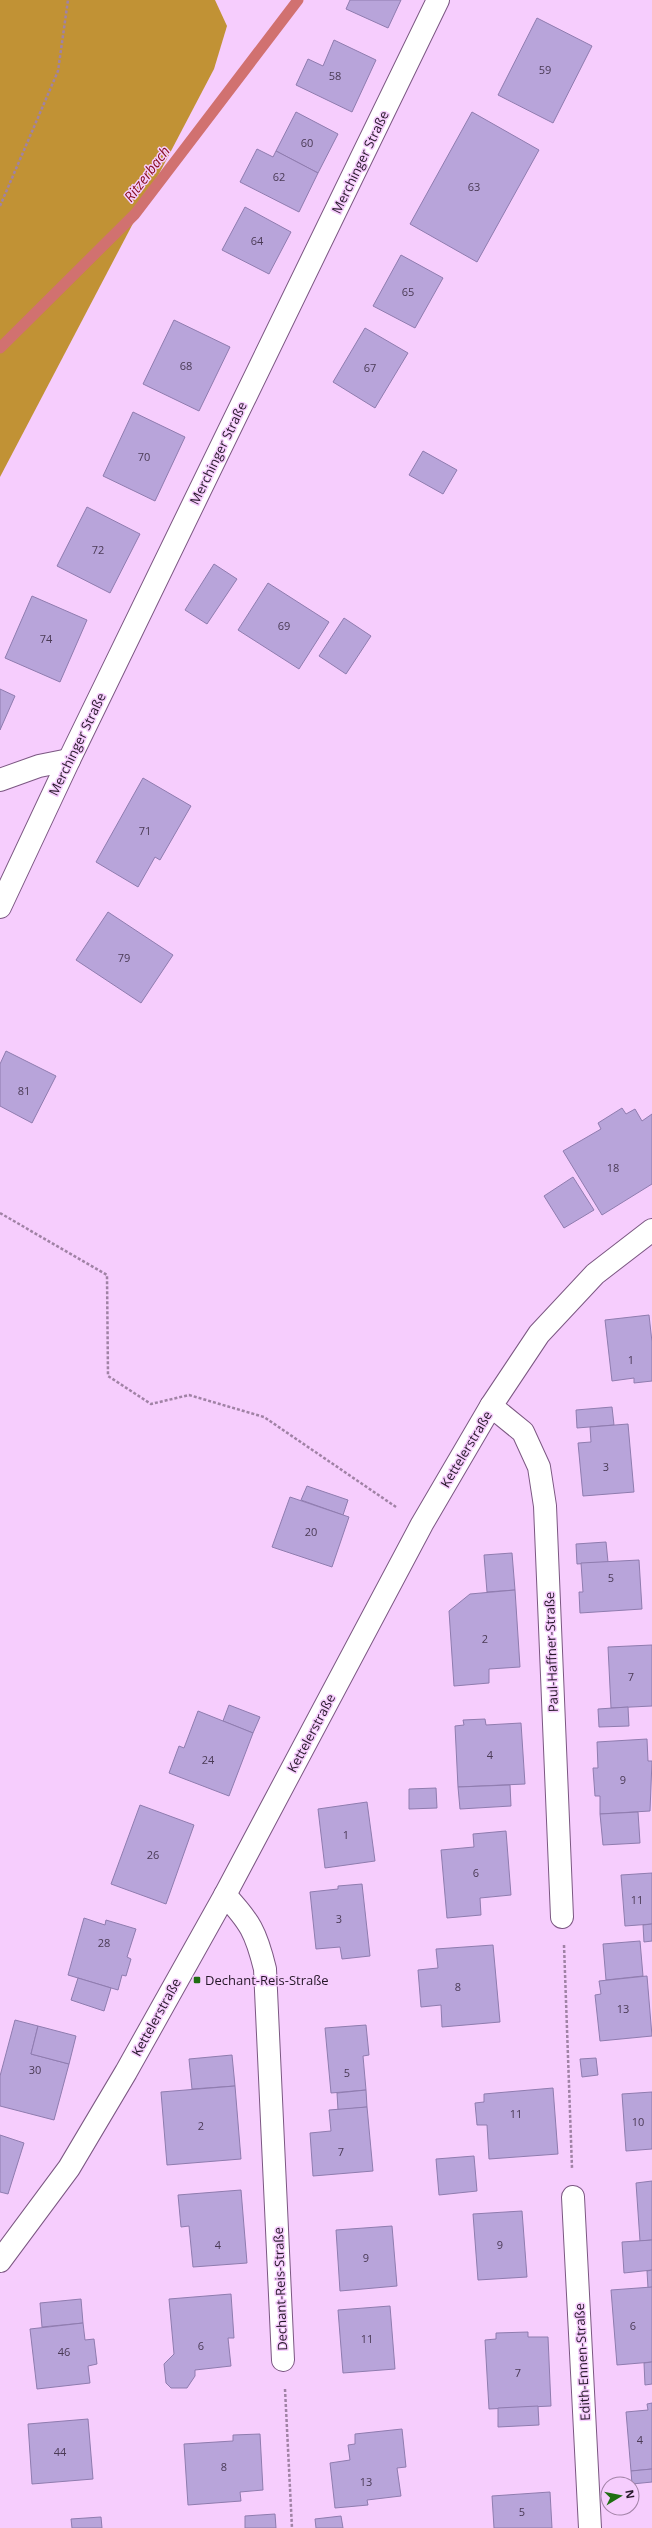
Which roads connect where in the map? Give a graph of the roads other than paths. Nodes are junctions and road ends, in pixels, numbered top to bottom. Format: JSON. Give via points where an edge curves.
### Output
{"nodes":[{"id":1,"x":438,"y":0,"type":"edge"},
{"id":2,"x":68,"y":760,"type":"junction"},
{"id":3,"x":0,"y":780,"type":"edge"},
{"id":4,"x":0,"y":907,"type":"edge"},
{"id":5,"x":652,"y":1230,"type":"edge"},
{"id":6,"x":491,"y":1406,"type":"junction"},
{"id":7,"x":225,"y":1895,"type":"junction"},
{"id":8,"x":562,"y":1917,"type":"road end"},
{"id":9,"x":573,"y":2197,"type":"road end"},
{"id":10,"x":0,"y":2261,"type":"edge"},
{"id":11,"x":283,"y":2360,"type":"road end"},
{"id":12,"x":590,"y":2528,"type":"edge"}],
"edges":[{"from":1,"to":2,"type":"street","name":"Merchinger Straße"},
{"from":2,"to":3,"type":"street","via":[[39,766]]},
{"from":2,"to":4,"type":"street","name":"Merchinger Straße"},
{"from":5,"to":6,"type":"street","name":"Kettelerstraße","via":[[595,1274],[539,1334]]},
{"from":6,"to":7,"type":"street","name":"Kettelerstraße","via":[[422,1524]]},
{"from":6,"to":8,"type":"street","name":"Paul-Haffner-Straße","via":[[523,1432],[539,1467],[545,1506]]},
{"from":7,"to":10,"type":"street","name":"Kettelerstraße","via":[[69,2168]]},
{"from":7,"to":11,"type":"street","name":"Dechant-Reis-Straße","via":[[248,1920],[258,1942],[265,1969]]},
{"from":9,"to":12,"type":"street","name":"Edith-Ennen-Straße"}]}
